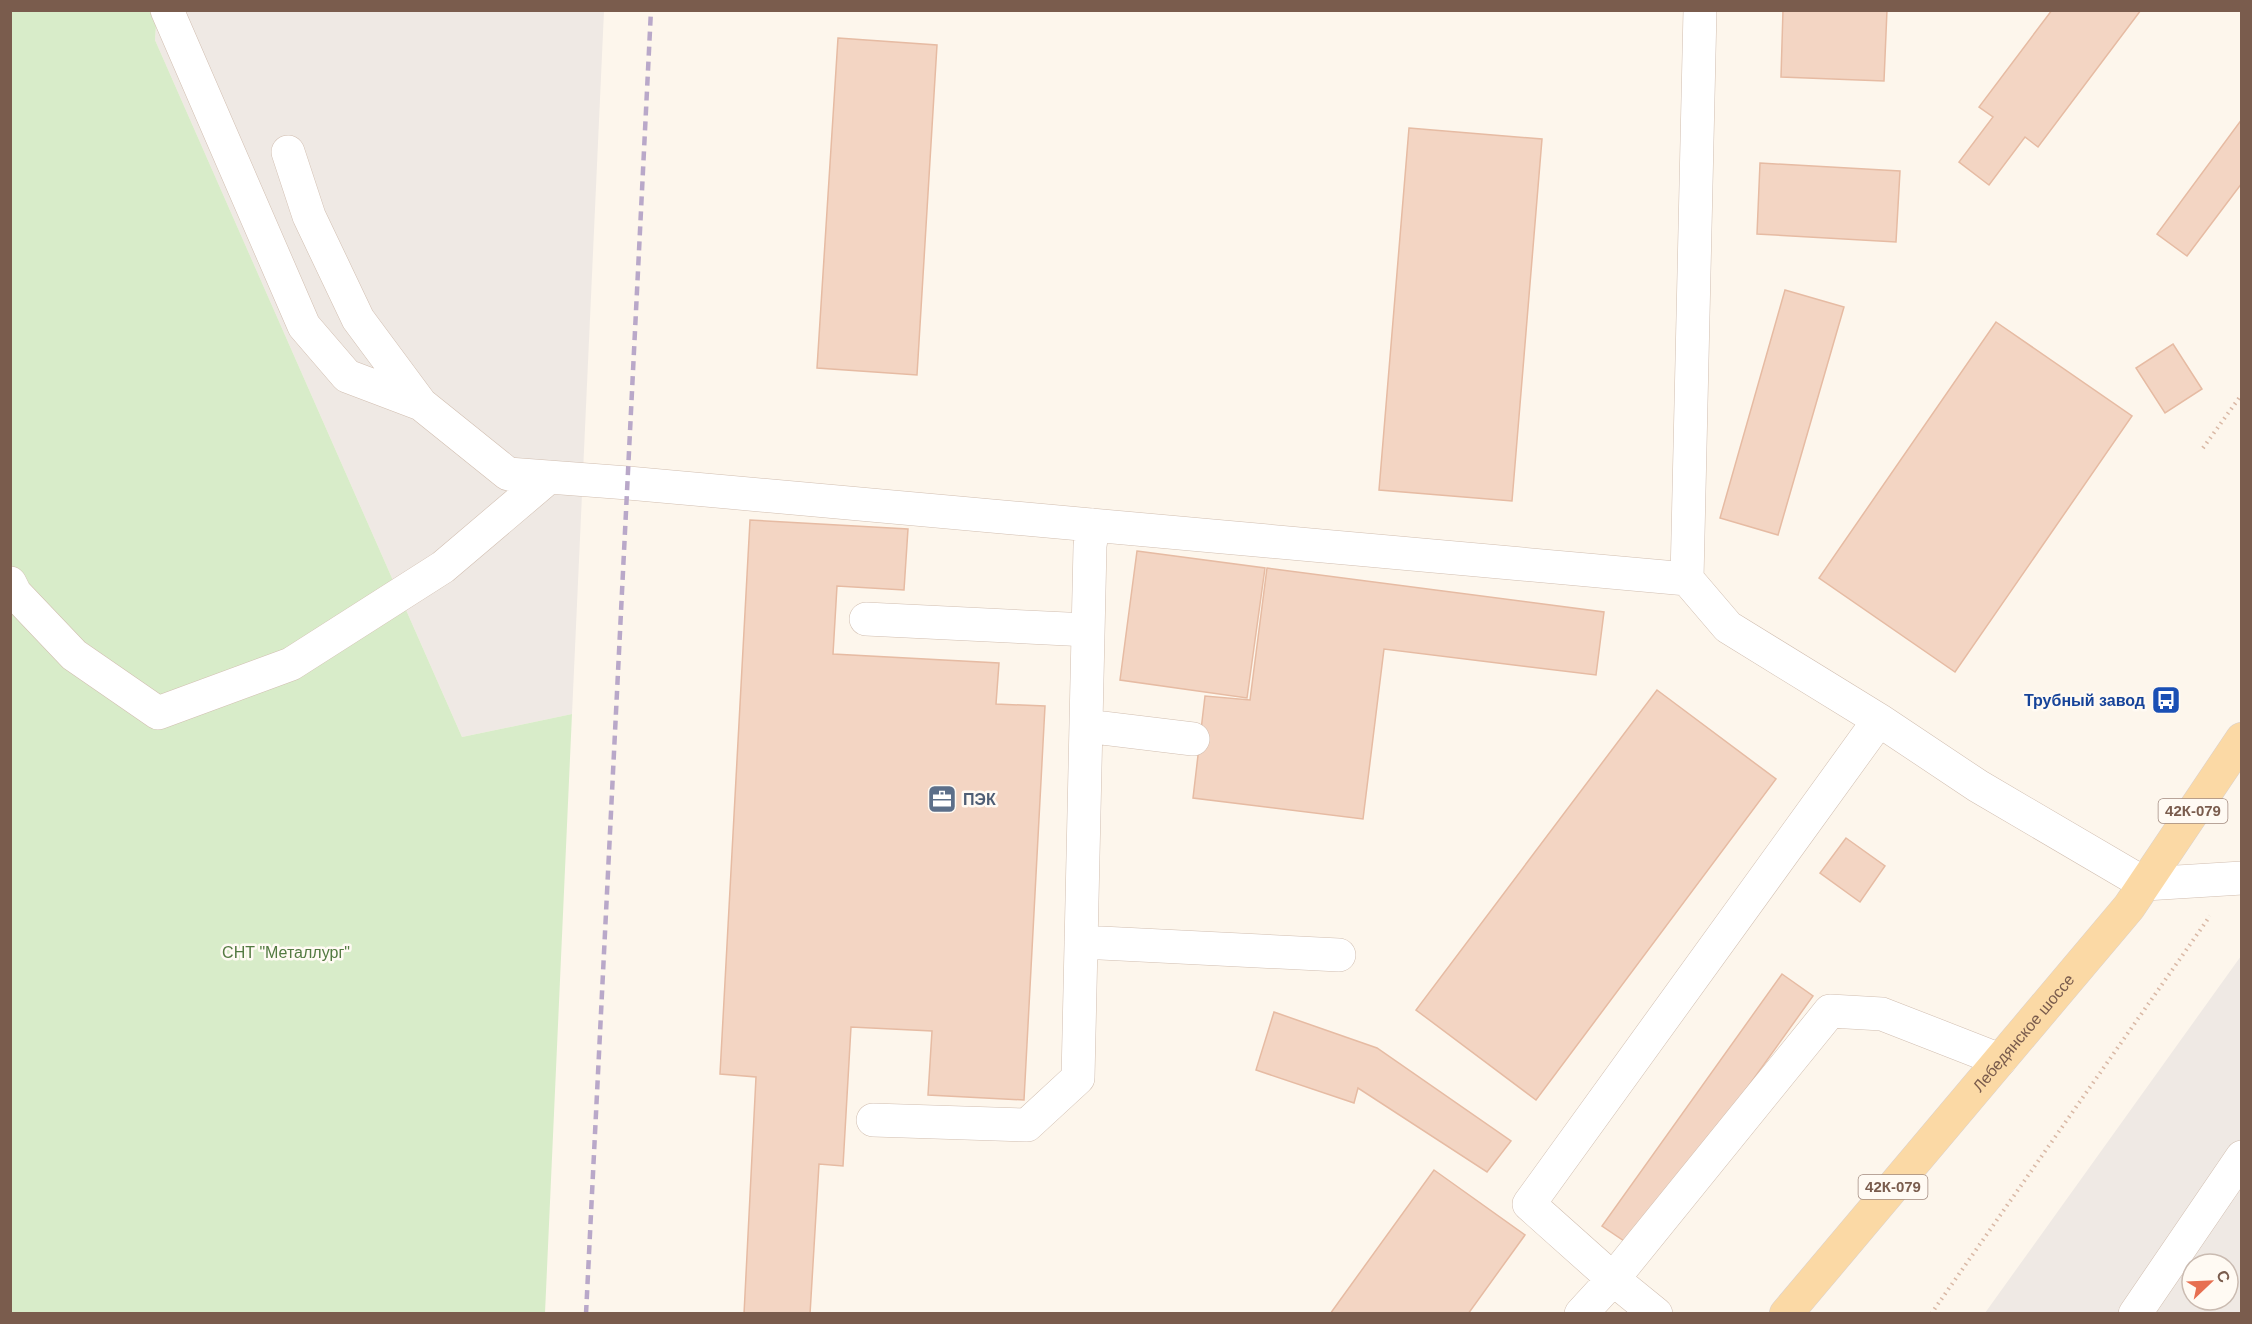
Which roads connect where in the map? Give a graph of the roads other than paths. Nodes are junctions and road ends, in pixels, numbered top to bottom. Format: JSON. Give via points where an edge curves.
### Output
{"nodes":[{"id":1,"x":167,"y":10,"type":"edge"},
{"id":2,"x":1700,"y":10,"type":"edge"},
{"id":3,"x":288,"y":152,"type":"dead end"},
{"id":4,"x":421,"y":404,"type":"junction"},
{"id":5,"x":549,"y":477,"type":"junction"},
{"id":6,"x":1094,"y":525,"type":"junction"},
{"id":7,"x":1687,"y":579,"type":"junction"},
{"id":8,"x":10,"y":583,"type":"edge"},
{"id":9,"x":866,"y":619,"type":"dead end"},
{"id":10,"x":1088,"y":630,"type":"junction"},
{"id":11,"x":1879,"y":720,"type":"junction"},
{"id":12,"x":1086,"y":726,"type":"junction"},
{"id":13,"x":1193,"y":739,"type":"dead end"},
{"id":14,"x":2241,"y":739,"type":"edge"},
{"id":15,"x":2239,"y":878,"type":"edge"},
{"id":16,"x":2145,"y":884,"type":"junction"},
{"id":17,"x":1081,"y":942,"type":"junction"},
{"id":18,"x":1339,"y":955,"type":"dead end"},
{"id":19,"x":2000,"y":1060,"type":"junction"},
{"id":20,"x":873,"y":1120,"type":"dead end"},
{"id":21,"x":2241,"y":1157,"type":"edge"},
{"id":22,"x":1613,"y":1279,"type":"junction"},
{"id":23,"x":1581,"y":1314,"type":"edge"},
{"id":24,"x":1656,"y":1314,"type":"edge"},
{"id":25,"x":1786,"y":1314,"type":"edge"},
{"id":26,"x":2135,"y":1314,"type":"edge"}],
"edges":[{"from":1,"to":4,"type":"lane","via":[[304,326],[347,376]]},
{"from":2,"to":7,"type":"lane"},
{"from":3,"to":4,"type":"lane","via":[[309,216],[358,319]]},
{"from":4,"to":5,"type":"lane","via":[[508,474]]},
{"from":5,"to":6,"type":"lane"},
{"from":5,"to":8,"type":"lane","via":[[443,567],[291,664],[158,713],[74,655]]},
{"from":6,"to":7,"type":"lane"},
{"from":6,"to":10,"type":"lane"},
{"from":7,"to":11,"type":"lane","via":[[1728,627]]},
{"from":9,"to":10,"type":"lane"},
{"from":10,"to":12,"type":"lane"},
{"from":11,"to":16,"type":"lane","via":[[1978,786]]},
{"from":11,"to":22,"type":"lane","via":[[1529,1204]]},
{"from":12,"to":13,"type":"lane"},
{"from":12,"to":17,"type":"lane"},
{"from":14,"to":16,"type":"main road","name":"Лебедянское шоссе","number":"42К-079"},
{"from":15,"to":16,"type":"lane"},
{"from":16,"to":19,"type":"main road","name":"Лебедянское шоссе","number":"42К-079"},
{"from":17,"to":18,"type":"lane"},
{"from":17,"to":20,"type":"lane","via":[[1078,1078],[1027,1125]]},
{"from":19,"to":22,"type":"lane","via":[[1882,1014],[1830,1011]]},
{"from":19,"to":25,"type":"main road","name":"Лебедянское шоссе","number":"42К-079"},
{"from":21,"to":26,"type":"lane"},
{"from":22,"to":23,"type":"lane"},
{"from":22,"to":24,"type":"lane"}]}
